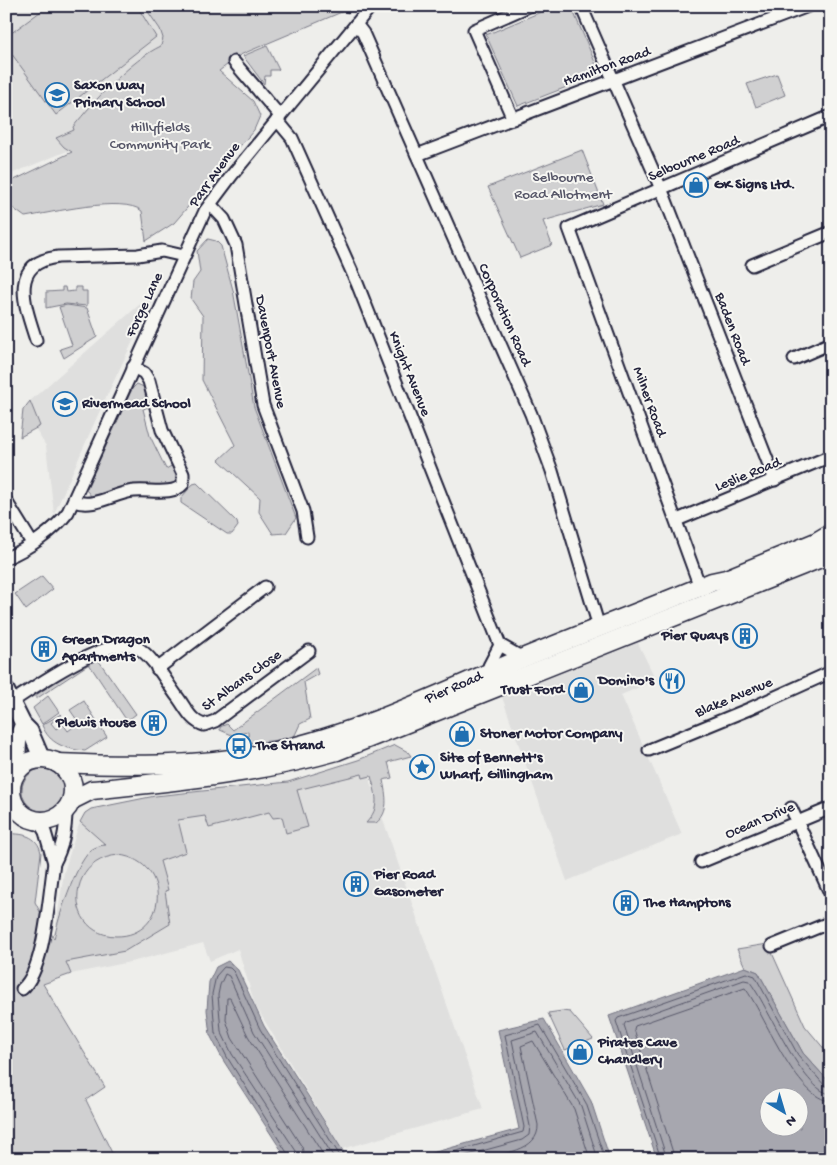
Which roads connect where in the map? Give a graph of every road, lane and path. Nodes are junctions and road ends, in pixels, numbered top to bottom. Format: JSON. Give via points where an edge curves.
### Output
{"nodes":[{"id":1,"x":371,"y":6,"type":"edge"},
{"id":2,"x":530,"y":6,"type":"edge"},
{"id":3,"x":581,"y":6,"type":"edge"},
{"id":4,"x":808,"y":6,"type":"edge"},
{"id":5,"x":356,"y":24,"type":"junction"},
{"id":6,"x":234,"y":62,"type":"dead end"},
{"id":7,"x":613,"y":80,"type":"junction"},
{"id":8,"x":831,"y":116,"type":"edge"},
{"id":9,"x":278,"y":118,"type":"junction"},
{"id":10,"x":513,"y":119,"type":"junction"},
{"id":11,"x":417,"y":155,"type":"junction"},
{"id":12,"x":661,"y":189,"type":"junction"},
{"id":13,"x":210,"y":204,"type":"junction"},
{"id":14,"x":569,"y":228,"type":"joint"},
{"id":15,"x":831,"y":232,"type":"edge"},
{"id":16,"x":184,"y":256,"type":"junction"},
{"id":17,"x":752,"y":265,"type":"dead end"},
{"id":18,"x":36,"y":340,"type":"dead end"},
{"id":19,"x":831,"y":343,"type":"edge"},
{"id":20,"x":794,"y":359,"type":"dead end"},
{"id":21,"x":133,"y":367,"type":"junction"},
{"id":22,"x":831,"y":456,"type":"edge"},
{"id":23,"x":775,"y":480,"type":"junction"},
{"id":24,"x":74,"y":500,"type":"junction"},
{"id":25,"x":6,"y":501,"type":"edge"},
{"id":26,"x":677,"y":520,"type":"junction"},
{"id":27,"x":831,"y":533,"type":"edge"},
{"id":28,"x":307,"y":537,"type":"dead end"},
{"id":29,"x":32,"y":543,"type":"junction"},
{"id":30,"x":831,"y":554,"type":"edge"},
{"id":31,"x":6,"y":558,"type":"edge"},
{"id":32,"x":265,"y":587,"type":"dead end"},
{"id":33,"x":700,"y":587,"type":"junction"},
{"id":34,"x":599,"y":628,"type":"junction"},
{"id":35,"x":500,"y":645,"type":"junction"},
{"id":36,"x":309,"y":651,"type":"dead end"},
{"id":37,"x":523,"y":658,"type":"junction"},
{"id":38,"x":156,"y":669,"type":"junction"},
{"id":39,"x":491,"y":672,"type":"junction"},
{"id":40,"x":831,"y":672,"type":"edge"},
{"id":41,"x":10,"y":695,"type":"edge"},
{"id":42,"x":22,"y":724,"type":"junction"},
{"id":43,"x":649,"y":750,"type":"dead end"},
{"id":44,"x":50,"y":761,"type":"junction"},
{"id":45,"x":10,"y":784,"type":"edge"},
{"id":46,"x":69,"y":805,"type":"junction"},
{"id":47,"x":791,"y":808,"type":"dead end"},
{"id":48,"x":831,"y":808,"type":"edge"},
{"id":49,"x":6,"y":820,"type":"edge"},
{"id":50,"x":36,"y":821,"type":"junction"},
{"id":51,"x":798,"y":821,"type":"junction"},
{"id":52,"x":701,"y":862,"type":"dead end"},
{"id":53,"x":54,"y":863,"type":"junction"},
{"id":54,"x":831,"y":895,"type":"edge"},
{"id":55,"x":831,"y":922,"type":"edge"},
{"id":56,"x":772,"y":946,"type":"dead end"},
{"id":57,"x":22,"y":989,"type":"dead end"}],
"edges":[{"from":1,"to":5,"type":"street","name":"Parr Avenue"},
{"from":2,"to":10,"type":"street","via":[[474,30]]},
{"from":3,"to":7,"type":"street","name":"Baden Road"},
{"from":4,"to":7,"type":"street","name":"Hamilton Road"},
{"from":5,"to":9,"type":"street","name":"Parr Avenue"},
{"from":5,"to":11,"type":"street","name":"Corporation Road","via":[[363,33]]},
{"from":6,"to":9,"type":"street","name":"Knight Avenue"},
{"from":7,"to":10,"type":"street","name":"Hamilton Road"},
{"from":7,"to":12,"type":"street","name":"Baden Road"},
{"from":8,"to":12,"type":"street","name":"Selbourne Road"},
{"from":9,"to":13,"type":"street","name":"Parr Avenue"},
{"from":9,"to":35,"type":"street","name":"Knight Avenue","via":[[292,138],[357,282]]},
{"from":10,"to":11,"type":"street","name":"Hamilton Road"},
{"from":11,"to":34,"type":"street","name":"Corporation Road","via":[[531,414],[552,471]]},
{"from":12,"to":14,"type":"street","name":"Selbourne Road"},
{"from":12,"to":23,"type":"street","name":"Baden Road"},
{"from":13,"to":16,"type":"street","name":"Parr Avenue"},
{"from":13,"to":28,"type":"street","name":"Davenport Avenue","via":[[224,219],[236,245],[263,405],[303,510]]},
{"from":14,"to":26,"type":"street","name":"Milner Road"},
{"from":15,"to":17,"type":"street"},
{"from":16,"to":18,"type":"street","via":[[162,251],[138,255],[45,258],[31,266],[24,279],[26,308]]},
{"from":16,"to":21,"type":"street","name":"Forge Lane"},
{"from":19,"to":20,"type":"street"},
{"from":21,"to":24,"type":"street","name":"Forge Lane"},
{"from":21,"to":24,"type":"street","via":[[149,380],[162,430],[183,476],[183,484],[172,490],[129,491],[91,504]]},
{"from":22,"to":23,"type":"street","name":"Leslie Road"},
{"from":23,"to":26,"type":"street","name":"Leslie Road"},
{"from":24,"to":29,"type":"street","name":"Forge Lane","via":[[61,521]]},
{"from":25,"to":29,"type":"street"},
{"from":26,"to":33,"type":"street","name":"Milner Road"},
{"from":27,"to":33,"type":"main road","name":"Pier Road","via":[[734,576]]},
{"from":29,"to":31,"type":"street","name":"Forge Lane"},
{"from":30,"to":46,"type":"main road","name":"Pier Road","via":[[337,751],[231,775],[92,790]]},
{"from":32,"to":38,"type":"street"},
{"from":33,"to":34,"type":"main road","name":"Pier Road"},
{"from":34,"to":37,"type":"main road","name":"Pier Road"},
{"from":35,"to":37,"type":"street"},
{"from":35,"to":39,"type":"street","via":[[489,666]]},
{"from":36,"to":38,"type":"street","name":"St Albans Close","via":[[215,721],[204,725],[192,718]]},
{"from":37,"to":39,"type":"main road","name":"Pier Road"},
{"from":38,"to":41,"type":"street","name":"St Albans Close","via":[[138,647],[113,645]]},
{"from":39,"to":44,"type":"main road","name":"Pier Road","via":[[341,732],[267,753],[183,763],[94,765]]},
{"from":40,"to":43,"type":"street","name":"Blake Avenue"},
{"from":41,"to":42,"type":"street"},
{"from":42,"to":44,"type":"street"},
{"from":42,"to":45,"type":"street"},
{"from":44,"to":45,"type":"main road","via":[[33,760]]},
{"from":44,"to":46,"type":"main road","via":[[71,779],[73,786]]},
{"from":45,"to":50,"type":"main road","via":[[15,807],[26,818]]},
{"from":46,"to":50,"type":"main road","via":[[49,821]]},
{"from":46,"to":53,"type":"street"},
{"from":47,"to":51,"type":"street"},
{"from":48,"to":51,"type":"street","name":"Ocean Drive"},
{"from":49,"to":50,"type":"main road"},
{"from":50,"to":53,"type":"street","via":[[45,832]]},
{"from":51,"to":52,"type":"street","name":"Ocean Drive"},
{"from":51,"to":54,"type":"street"},
{"from":53,"to":57,"type":"street","via":[[37,965]]},
{"from":55,"to":56,"type":"street"}]}
